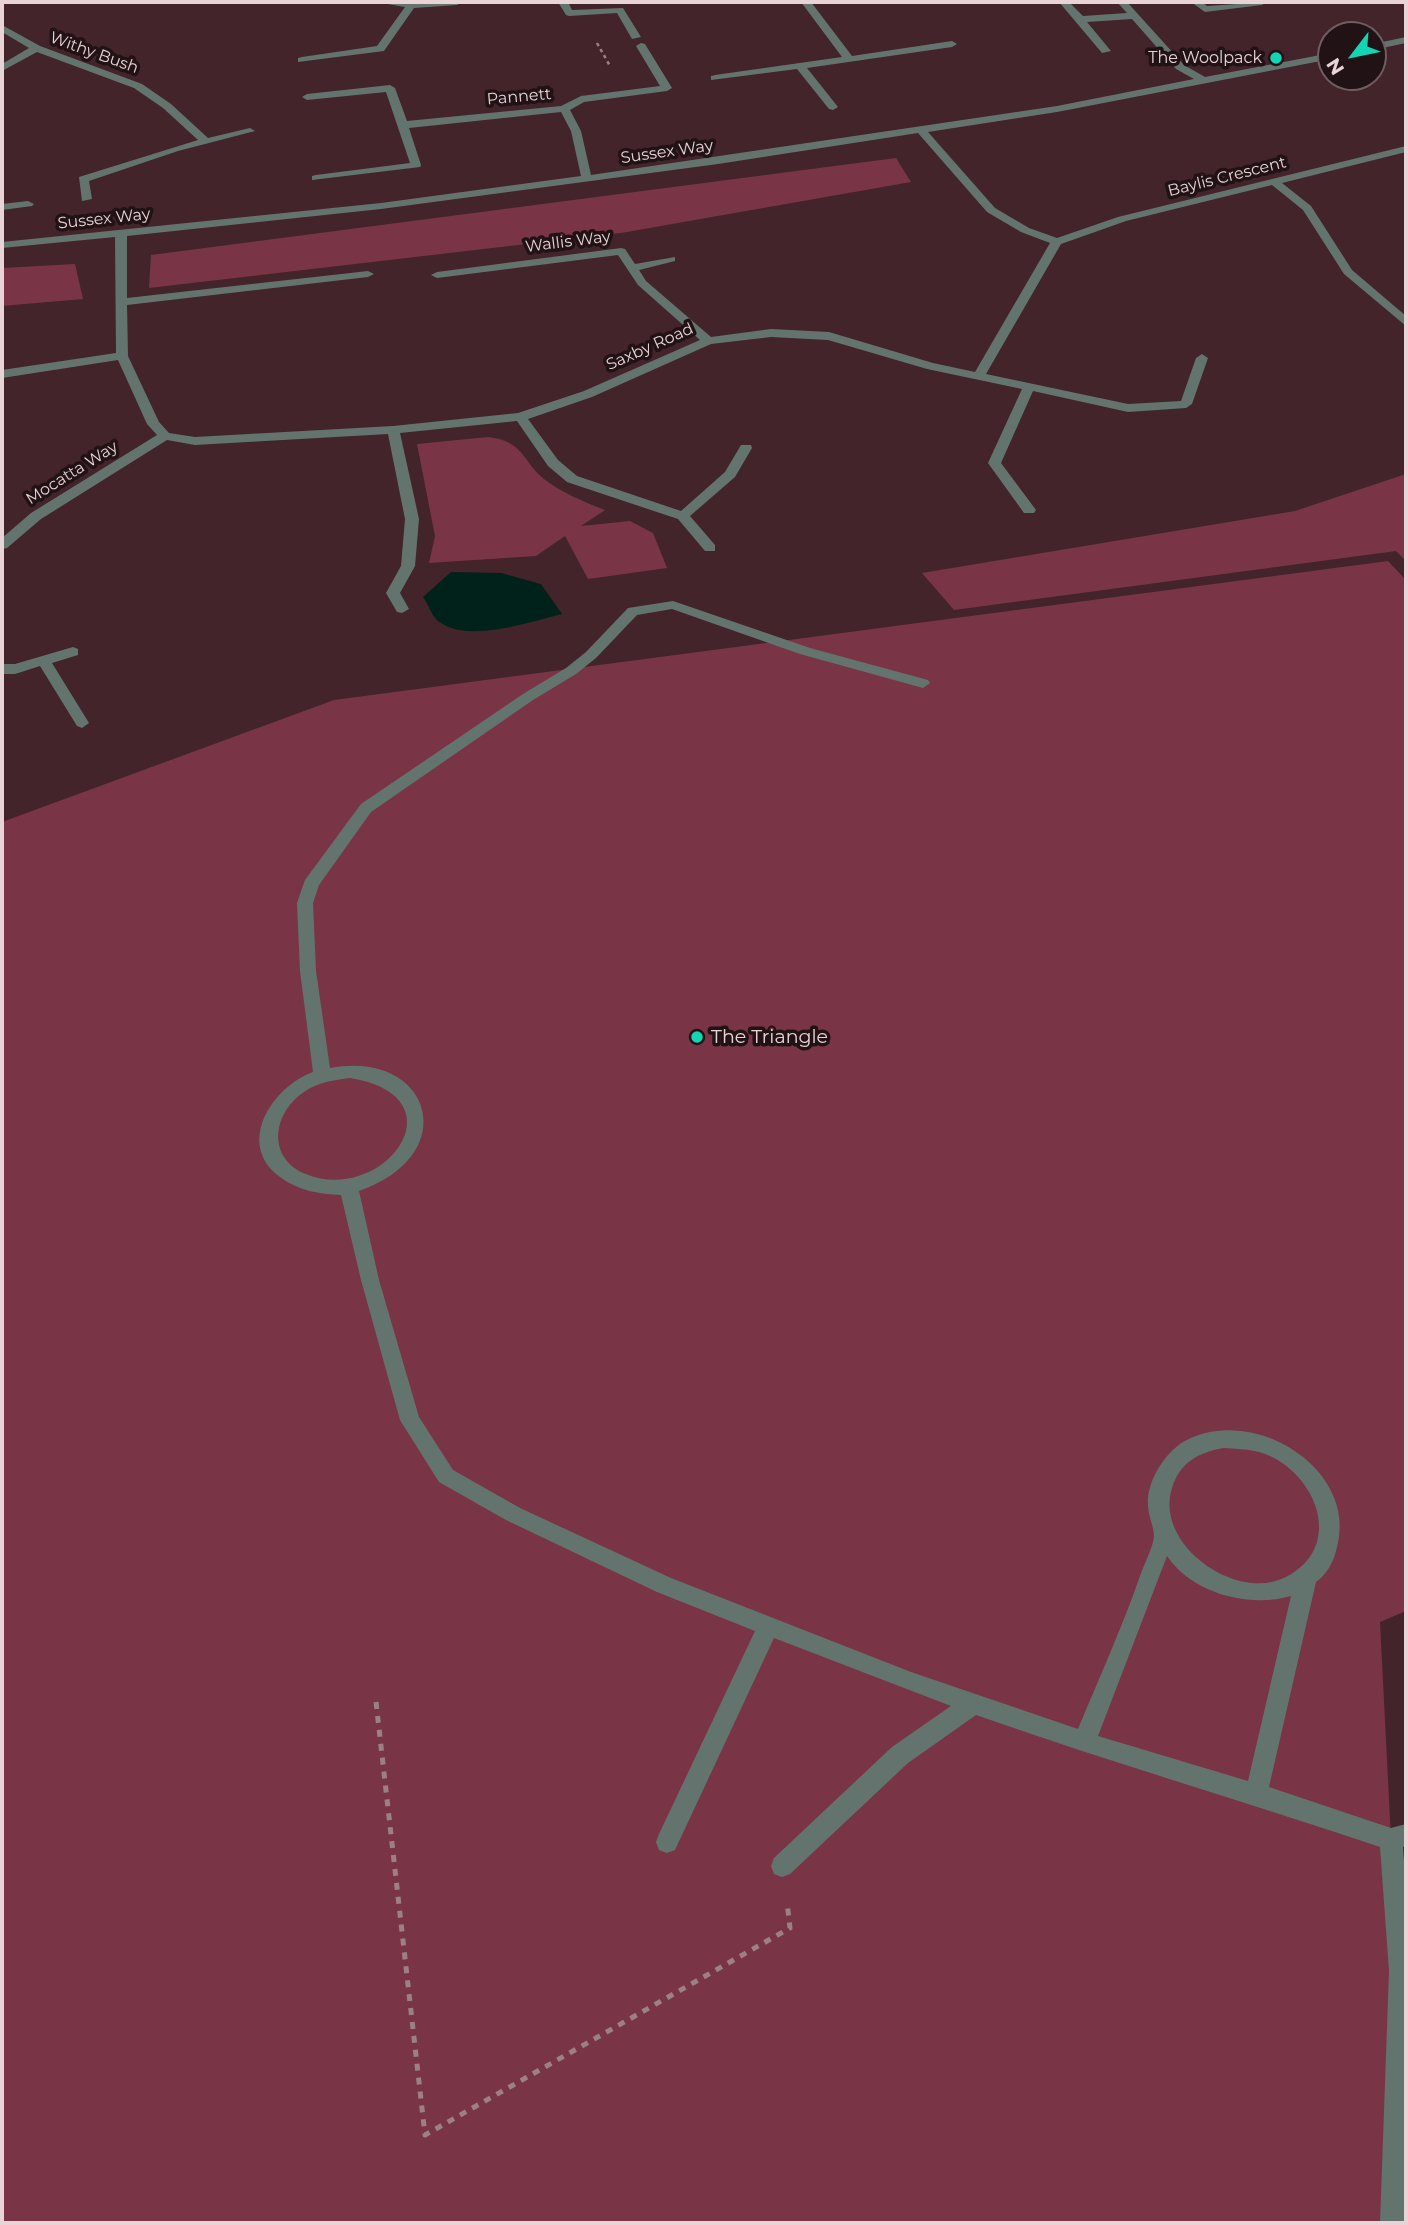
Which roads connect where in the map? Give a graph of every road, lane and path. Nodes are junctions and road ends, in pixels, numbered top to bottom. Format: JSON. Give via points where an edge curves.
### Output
{"nodes":[{"id":1,"x":381,"y":2,"type":"edge"},
{"id":2,"x":457,"y":2,"type":"edge"},
{"id":3,"x":563,"y":2,"type":"edge"},
{"id":4,"x":806,"y":2,"type":"edge"},
{"id":5,"x":1065,"y":2,"type":"edge"},
{"id":6,"x":1122,"y":2,"type":"edge"},
{"id":7,"x":1196,"y":2,"type":"edge"},
{"id":8,"x":1262,"y":2,"type":"edge"},
{"id":9,"x":411,"y":5,"type":"junction"},
{"id":10,"x":569,"y":13,"type":"junction"},
{"id":11,"x":1133,"y":16,"type":"junction"},
{"id":12,"x":1080,"y":19,"type":"junction"},
{"id":13,"x":2,"y":28,"type":"edge"},
{"id":14,"x":1406,"y":40,"type":"edge"},
{"id":15,"x":953,"y":44,"type":"dead end"},
{"id":16,"x":1387,"y":44,"type":"edge"},
{"id":17,"x":36,"y":48,"type":"junction"},
{"id":18,"x":1106,"y":51,"type":"dead end"},
{"id":19,"x":849,"y":59,"type":"junction"},
{"id":20,"x":1317,"y":59,"type":"edge"},
{"id":21,"x":302,"y":60,"type":"dead end"},
{"id":22,"x":800,"y":66,"type":"junction"},
{"id":23,"x":2,"y":68,"type":"edge"},
{"id":24,"x":715,"y":78,"type":"dead end"},
{"id":25,"x":1206,"y":82,"type":"junction"},
{"id":26,"x":622,"y":94,"type":"junction"},
{"id":27,"x":307,"y":97,"type":"dead end"},
{"id":28,"x":833,"y":107,"type":"dead end"},
{"id":29,"x":564,"y":109,"type":"junction"},
{"id":30,"x":403,"y":125,"type":"junction"},
{"id":31,"x":250,"y":131,"type":"dead end"},
{"id":32,"x":922,"y":131,"type":"junction"},
{"id":33,"x":205,"y":141,"type":"junction"},
{"id":34,"x":1406,"y":149,"type":"edge"},
{"id":35,"x":316,"y":178,"type":"dead end"},
{"id":36,"x":587,"y":179,"type":"junction"},
{"id":37,"x":1273,"y":181,"type":"junction"},
{"id":38,"x":86,"y":199,"type":"dead end"},
{"id":39,"x":28,"y":204,"type":"dead end"},
{"id":40,"x":2,"y":207,"type":"edge"},
{"id":41,"x":121,"y":233,"type":"junction"},
{"id":42,"x":1057,"y":242,"type":"junction"},
{"id":43,"x":2,"y":245,"type":"edge"},
{"id":44,"x":671,"y":259,"type":"dead end"},
{"id":45,"x":632,"y":268,"type":"junction"},
{"id":46,"x":368,"y":274,"type":"dead end"},
{"id":47,"x":436,"y":275,"type":"dead end"},
{"id":48,"x":121,"y":302,"type":"junction"},
{"id":49,"x":1406,"y":322,"type":"edge"},
{"id":50,"x":708,"y":341,"type":"junction"},
{"id":51,"x":122,"y":356,"type":"junction"},
{"id":52,"x":1202,"y":358,"type":"dead end"},
{"id":53,"x":2,"y":374,"type":"edge"},
{"id":54,"x":979,"y":376,"type":"junction"},
{"id":55,"x":1029,"y":387,"type":"junction"},
{"id":56,"x":520,"y":417,"type":"junction"},
{"id":57,"x":393,"y":430,"type":"junction"},
{"id":58,"x":165,"y":436,"type":"junction"},
{"id":59,"x":746,"y":448,"type":"dead end"},
{"id":60,"x":1028,"y":510,"type":"dead end"},
{"id":61,"x":683,"y":516,"type":"junction"},
{"id":62,"x":2,"y":545,"type":"edge"},
{"id":63,"x":710,"y":548,"type":"dead end"},
{"id":64,"x":402,"y":609,"type":"dead end"},
{"id":65,"x":73,"y":652,"type":"dead end"},
{"id":66,"x":44,"y":662,"type":"junction"},
{"id":67,"x":2,"y":669,"type":"edge"},
{"id":68,"x":923,"y":682,"type":"dead end"},
{"id":69,"x":82,"y":723,"type":"dead end"},
{"id":70,"x":322,"y":1075,"type":"junction"},
{"id":71,"x":349,"y":1188,"type":"junction"},
{"id":72,"x":1165,"y":1533,"type":"junction"},
{"id":73,"x":1306,"y":1578,"type":"junction"},
{"id":74,"x":769,"y":1625,"type":"junction"},
{"id":75,"x":376,"y":1702,"type":"dead end"},
{"id":76,"x":973,"y":1704,"type":"junction"},
{"id":77,"x":1084,"y":1742,"type":"junction"},
{"id":78,"x":1256,"y":1794,"type":"junction"},
{"id":79,"x":1399,"y":1837,"type":"edge"},
{"id":80,"x":667,"y":1842,"type":"dead end"},
{"id":81,"x":782,"y":1866,"type":"joint"},
{"id":82,"x":1393,"y":2223,"type":"edge"}],
"edges":[{"from":1,"to":9,"type":"street"},
{"from":2,"to":9,"type":"street"},
{"from":3,"to":10,"type":"street"},
{"from":4,"to":19,"type":"street"},
{"from":5,"to":12,"type":"street"},
{"from":6,"to":11,"type":"street"},
{"from":7,"to":8,"type":"street","via":[[1205,9]]},
{"from":9,"to":21,"type":"street","via":[[380,49]]},
{"from":10,"to":26,"type":"path","via":[[580,18],[596,41]]},
{"from":10,"to":26,"type":"street","via":[[620,10],[667,88]]},
{"from":11,"to":12,"type":"street"},
{"from":11,"to":25,"type":"street","via":[[1180,67]]},
{"from":12,"to":18,"type":"street"},
{"from":13,"to":17,"type":"street","name":"Withy Bush"},
{"from":14,"to":16,"type":"street"},
{"from":15,"to":19,"type":"street"},
{"from":17,"to":23,"type":"street","name":"Withy Bush"},
{"from":17,"to":33,"type":"street","name":"Withy Bush","via":[[138,86]]},
{"from":19,"to":22,"type":"street"},
{"from":20,"to":25,"type":"street","name":"Sussex Way"},
{"from":22,"to":24,"type":"street"},
{"from":22,"to":28,"type":"street"},
{"from":25,"to":32,"type":"street","name":"Sussex Way"},
{"from":26,"to":29,"type":"street","via":[[581,99]]},
{"from":27,"to":30,"type":"street","via":[[390,88]]},
{"from":29,"to":30,"type":"street","name":"Pannett"},
{"from":29,"to":36,"type":"street","name":"Pannett","via":[[576,131]]},
{"from":30,"to":35,"type":"street","via":[[416,165]]},
{"from":31,"to":33,"type":"street"},
{"from":32,"to":36,"type":"street","name":"Sussex Way"},
{"from":32,"to":42,"type":"street","via":[[990,210]]},
{"from":33,"to":38,"type":"street","via":[[83,178]]},
{"from":34,"to":37,"type":"street","name":"Baylis Crescent"},
{"from":36,"to":41,"type":"street","name":"Sussex Way"},
{"from":37,"to":42,"type":"street","name":"Baylis Crescent","via":[[1122,219]]},
{"from":37,"to":49,"type":"street","via":[[1307,208],[1348,272]]},
{"from":39,"to":40,"type":"street"},
{"from":41,"to":43,"type":"street","name":"Sussex Way"},
{"from":41,"to":48,"type":"street"},
{"from":42,"to":54,"type":"street"},
{"from":44,"to":45,"type":"street"},
{"from":45,"to":47,"type":"street","name":"Wallis Way","via":[[621,251]]},
{"from":45,"to":50,"type":"street","name":"Wallis Way","via":[[642,283]]},
{"from":46,"to":48,"type":"street"},
{"from":48,"to":51,"type":"street"},
{"from":50,"to":54,"type":"street","name":"Saxby Road","via":[[771,334],[829,336]]},
{"from":50,"to":56,"type":"street","name":"Saxby Road","via":[[589,394]]},
{"from":51,"to":53,"type":"street"},
{"from":51,"to":58,"type":"street","via":[[153,424]]},
{"from":52,"to":55,"type":"street","name":"Saxby Road","via":[[1186,404],[1128,408]]},
{"from":54,"to":55,"type":"street","name":"Saxby Road"},
{"from":55,"to":60,"type":"street","via":[[994,463]]},
{"from":56,"to":57,"type":"street","name":"Saxby Road"},
{"from":56,"to":61,"type":"street","via":[[554,463],[572,479]]},
{"from":57,"to":58,"type":"street","name":"Saxby Road","via":[[195,441]]},
{"from":57,"to":64,"type":"street","via":[[412,519],[408,566],[393,593]]},
{"from":58,"to":62,"type":"street","name":"Mocatta Way","via":[[36,516]]},
{"from":59,"to":61,"type":"street","via":[[730,474]]},
{"from":61,"to":63,"type":"street"},
{"from":65,"to":66,"type":"street"},
{"from":66,"to":67,"type":"street"},
{"from":66,"to":69,"type":"street"},
{"from":68,"to":70,"type":"street","via":[[805,652],[673,605],[633,611],[571,671],[366,807],[312,884],[305,904],[308,971]]},
{"from":70,"to":71,"type":"street","via":[[298,1086],[277,1106],[267,1134],[268,1148],[279,1167],[297,1180],[330,1189]]},
{"from":70,"to":71,"type":"street","via":[[350,1071],[379,1076],[405,1093],[417,1115],[414,1143],[396,1166]]},
{"from":71,"to":74,"type":"street","via":[[410,1420],[446,1476],[513,1514],[664,1585]]},
{"from":72,"to":73,"type":"street","via":[[1181,1559],[1230,1588],[1257,1593],[1284,1590]]},
{"from":72,"to":73,"type":"street","via":[[1158,1507],[1162,1481],[1175,1460],[1196,1446],[1223,1439],[1252,1441],[1280,1451],[1305,1470],[1321,1491],[1331,1539],[1323,1561]]},
{"from":72,"to":77,"type":"street"},
{"from":73,"to":78,"type":"street"},
{"from":74,"to":76,"type":"street"},
{"from":74,"to":80,"type":"street"},
{"from":75,"to":81,"type":"path","via":[[425,2135],[790,1928]]},
{"from":76,"to":77,"type":"street"},
{"from":76,"to":81,"type":"street","via":[[900,1755]]},
{"from":77,"to":78,"type":"street"},
{"from":78,"to":79,"type":"street"},
{"from":79,"to":82,"type":"street","via":[[1401,1971]]}]}
